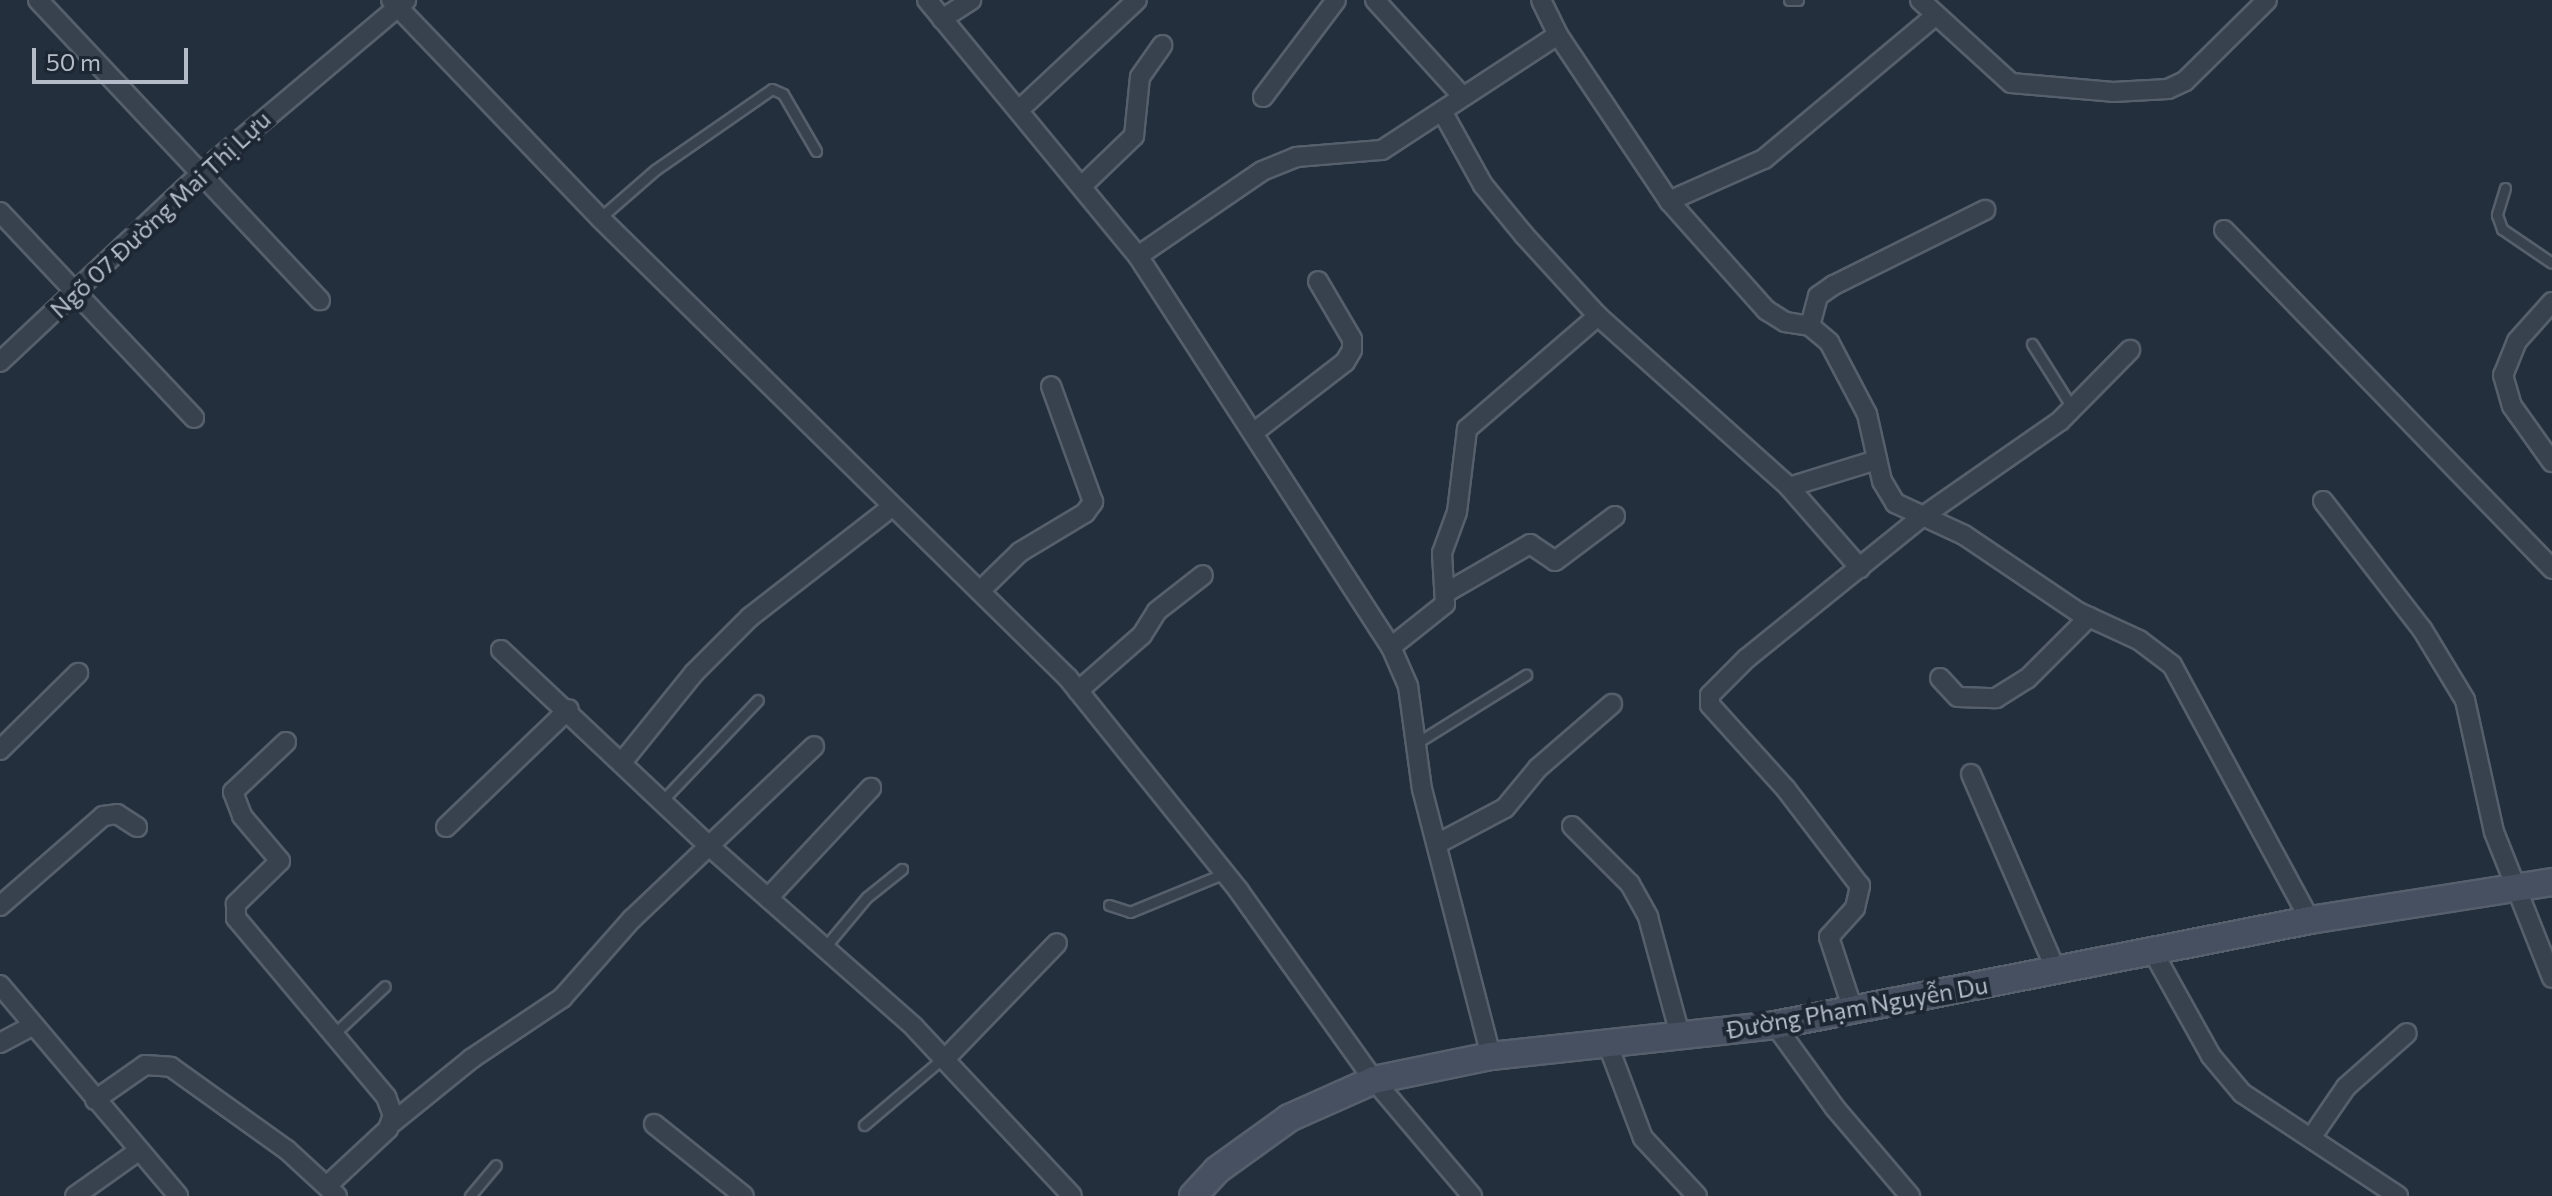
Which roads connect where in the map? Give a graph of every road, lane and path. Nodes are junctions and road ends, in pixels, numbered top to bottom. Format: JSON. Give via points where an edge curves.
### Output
{"nodes":[{"id":1,"x":38,"y":0,"type":"edge"},
{"id":2,"x":927,"y":0,"type":"edge"},
{"id":3,"x":971,"y":0,"type":"edge"},
{"id":4,"x":1137,"y":0,"type":"edge"},
{"id":5,"x":1336,"y":0,"type":"edge"},
{"id":6,"x":1375,"y":0,"type":"edge"},
{"id":7,"x":1541,"y":0,"type":"edge"},
{"id":8,"x":1789,"y":0,"type":"edge"},
{"id":9,"x":1798,"y":0,"type":"edge"},
{"id":10,"x":1920,"y":0,"type":"edge"},
{"id":11,"x":2267,"y":0,"type":"edge"},
{"id":12,"x":398,"y":2,"type":"edge"},
{"id":13,"x":1935,"y":16,"type":"junction"},
{"id":14,"x":942,"y":19,"type":"junction"},
{"id":15,"x":1558,"y":35,"type":"junction"},
{"id":16,"x":1162,"y":45,"type":"dead end"},
{"id":17,"x":1461,"y":95,"type":"junction"},
{"id":18,"x":1263,"y":97,"type":"dead end"},
{"id":19,"x":1019,"y":110,"type":"junction"},
{"id":20,"x":1442,"y":111,"type":"junction"},
{"id":21,"x":816,"y":151,"type":"dead end"},
{"id":22,"x":202,"y":172,"type":"junction"},
{"id":23,"x":1083,"y":185,"type":"junction"},
{"id":24,"x":2505,"y":188,"type":"dead end"},
{"id":25,"x":1669,"y":201,"type":"junction"},
{"id":26,"x":1985,"y":210,"type":"dead end"},
{"id":27,"x":0,"y":212,"type":"edge"},
{"id":28,"x":600,"y":218,"type":"junction"},
{"id":29,"x":2224,"y":230,"type":"dead end"},
{"id":30,"x":1138,"y":256,"type":"junction"},
{"id":31,"x":2552,"y":263,"type":"edge"},
{"id":32,"x":1318,"y":281,"type":"dead end"},
{"id":33,"x":75,"y":291,"type":"junction"},
{"id":34,"x":320,"y":300,"type":"dead end"},
{"id":35,"x":2552,"y":302,"type":"edge"},
{"id":36,"x":1598,"y":316,"type":"junction"},
{"id":37,"x":1810,"y":326,"type":"junction"},
{"id":38,"x":2032,"y":344,"type":"dead end"},
{"id":39,"x":2130,"y":350,"type":"dead end"},
{"id":40,"x":0,"y":362,"type":"edge"},
{"id":41,"x":1051,"y":386,"type":"dead end"},
{"id":42,"x":2073,"y":409,"type":"junction"},
{"id":43,"x":194,"y":418,"type":"dead end"},
{"id":44,"x":1253,"y":433,"type":"junction"},
{"id":45,"x":1877,"y":460,"type":"junction"},
{"id":46,"x":2552,"y":462,"type":"edge"},
{"id":47,"x":1789,"y":487,"type":"junction"},
{"id":48,"x":2323,"y":501,"type":"dead end"},
{"id":49,"x":892,"y":507,"type":"junction"},
{"id":50,"x":1615,"y":516,"type":"dead end"},
{"id":51,"x":1922,"y":517,"type":"junction"},
{"id":52,"x":1860,"y":568,"type":"junction"},
{"id":53,"x":2552,"y":569,"type":"edge"},
{"id":54,"x":1203,"y":575,"type":"dead end"},
{"id":55,"x":980,"y":591,"type":"junction"},
{"id":56,"x":1447,"y":592,"type":"junction"},
{"id":57,"x":2089,"y":617,"type":"junction"},
{"id":58,"x":1391,"y":647,"type":"junction"},
{"id":59,"x":501,"y":650,"type":"dead end"},
{"id":60,"x":78,"y":673,"type":"dead end"},
{"id":61,"x":1526,"y":675,"type":"dead end"},
{"id":62,"x":1940,"y":678,"type":"dead end"},
{"id":63,"x":1078,"y":691,"type":"junction"},
{"id":64,"x":758,"y":700,"type":"dead end"},
{"id":65,"x":1612,"y":704,"type":"dead end"},
{"id":66,"x":569,"y":709,"type":"junction"},
{"id":67,"x":286,"y":742,"type":"dead end"},
{"id":68,"x":1415,"y":744,"type":"junction"},
{"id":69,"x":814,"y":746,"type":"dead end"},
{"id":70,"x":0,"y":750,"type":"edge"},
{"id":71,"x":623,"y":761,"type":"junction"},
{"id":72,"x":1971,"y":774,"type":"dead end"},
{"id":73,"x":871,"y":788,"type":"dead end"},
{"id":74,"x":662,"y":801,"type":"junction"},
{"id":75,"x":1572,"y":826,"type":"dead end"},
{"id":76,"x":137,"y":827,"type":"dead end"},
{"id":77,"x":446,"y":827,"type":"dead end"},
{"id":78,"x":1437,"y":844,"type":"junction"},
{"id":79,"x":709,"y":846,"type":"junction"},
{"id":80,"x":902,"y":869,"type":"dead end"},
{"id":81,"x":1225,"y":873,"type":"junction"},
{"id":82,"x":2552,"y":882,"type":"edge"},
{"id":83,"x":2516,"y":888,"type":"junction"},
{"id":84,"x":768,"y":898,"type":"junction"},
{"id":85,"x":1109,"y":905,"type":"dead end"},
{"id":86,"x":0,"y":906,"type":"edge"},
{"id":87,"x":2310,"y":920,"type":"junction"},
{"id":88,"x":1057,"y":943,"type":"dead end"},
{"id":89,"x":825,"y":947,"type":"junction"},
{"id":90,"x":2152,"y":950,"type":"junction"},
{"id":91,"x":2056,"y":970,"type":"junction"},
{"id":92,"x":2552,"y":978,"type":"edge"},
{"id":93,"x":0,"y":985,"type":"edge"},
{"id":94,"x":385,"y":986,"type":"dead end"},
{"id":95,"x":1853,"y":1010,"type":"junction"},
{"id":96,"x":1775,"y":1025,"type":"junction"},
{"id":97,"x":32,"y":1026,"type":"junction"},
{"id":98,"x":2407,"y":1033,"type":"dead end"},
{"id":99,"x":333,"y":1035,"type":"junction"},
{"id":100,"x":1680,"y":1035,"type":"junction"},
{"id":101,"x":0,"y":1043,"type":"edge"},
{"id":102,"x":1608,"y":1045,"type":"junction"},
{"id":103,"x":1491,"y":1056,"type":"junction"},
{"id":104,"x":944,"y":1058,"type":"junction"},
{"id":105,"x":1374,"y":1080,"type":"junction"},
{"id":106,"x":95,"y":1100,"type":"junction"},
{"id":107,"x":392,"y":1123,"type":"junction"},
{"id":108,"x":654,"y":1124,"type":"dead end"},
{"id":109,"x":864,"y":1125,"type":"dead end"},
{"id":110,"x":2311,"y":1138,"type":"junction"},
{"id":111,"x":137,"y":1152,"type":"junction"},
{"id":112,"x":496,"y":1165,"type":"dead end"},
{"id":113,"x":332,"y":1190,"type":"edge"},
{"id":114,"x":75,"y":1196,"type":"edge"},
{"id":115,"x":178,"y":1196,"type":"edge"},
{"id":116,"x":470,"y":1196,"type":"edge"},
{"id":117,"x":744,"y":1196,"type":"edge"},
{"id":118,"x":1072,"y":1196,"type":"edge"},
{"id":119,"x":1193,"y":1196,"type":"edge"},
{"id":120,"x":1472,"y":1196,"type":"edge"},
{"id":121,"x":1697,"y":1196,"type":"edge"},
{"id":122,"x":1910,"y":1196,"type":"edge"},
{"id":123,"x":2398,"y":1196,"type":"edge"}],
"edges":[{"from":1,"to":22,"type":"street"},
{"from":2,"to":14,"type":"street"},
{"from":3,"to":14,"type":"street"},
{"from":4,"to":19,"type":"street"},
{"from":5,"to":18,"type":"street"},
{"from":6,"to":17,"type":"street"},
{"from":7,"to":15,"type":"street"},
{"from":8,"to":9,"type":"lane"},
{"from":10,"to":13,"type":"street"},
{"from":11,"to":13,"type":"street","via":[[2200,72],[2168,89],[2143,91],[2067,84],[2022,88]]},
{"from":12,"to":22,"type":"street","name":"Ngõ 07 Đường Mai Thị Lựu"},
{"from":12,"to":28,"type":"street"},
{"from":13,"to":25,"type":"street","via":[[1789,142],[1728,177]]},
{"from":14,"to":19,"type":"street"},
{"from":15,"to":17,"type":"street"},
{"from":15,"to":25,"type":"street"},
{"from":16,"to":23,"type":"street","via":[[1140,77],[1134,136]]},
{"from":17,"to":20,"type":"street"},
{"from":19,"to":23,"type":"street"},
{"from":20,"to":30,"type":"street","via":[[1382,150],[1296,157],[1262,171]]},
{"from":20,"to":36,"type":"street","via":[[1483,185]]},
{"from":21,"to":28,"type":"lane","via":[[783,94],[772,89],[655,170]]},
{"from":22,"to":33,"type":"street","name":"Ngõ 07 Đường Mai Thị Lựu"},
{"from":22,"to":34,"type":"street"},
{"from":23,"to":30,"type":"street"},
{"from":24,"to":31,"type":"lane","via":[[2497,215],[2502,229]]},
{"from":25,"to":37,"type":"street","via":[[1766,310],[1785,322]]},
{"from":26,"to":37,"type":"street","via":[[1834,285],[1818,296]]},
{"from":27,"to":33,"type":"street"},
{"from":28,"to":49,"type":"street"},
{"from":29,"to":53,"type":"street"},
{"from":30,"to":44,"type":"street"},
{"from":32,"to":44,"type":"street","via":[[1352,339],[1352,350],[1345,362]]},
{"from":33,"to":40,"type":"street","name":"Ngõ 07 Đường Mai Thị Lựu"},
{"from":33,"to":43,"type":"street"},
{"from":35,"to":46,"type":"street","via":[[2517,341],[2503,375],[2512,406]]},
{"from":36,"to":47,"type":"street"},
{"from":36,"to":56,"type":"street","via":[[1467,429],[1457,512],[1442,553]]},
{"from":37,"to":45,"type":"street","via":[[1829,342],[1867,414]]},
{"from":38,"to":42,"type":"lane"},
{"from":39,"to":42,"type":"street"},
{"from":41,"to":55,"type":"street","via":[[1093,502],[1085,513],[1020,552]]},
{"from":42,"to":51,"type":"street"},
{"from":44,"to":58,"type":"street"},
{"from":45,"to":47,"type":"street"},
{"from":45,"to":51,"type":"street","via":[[1895,503]]},
{"from":47,"to":52,"type":"street"},
{"from":48,"to":83,"type":"street","via":[[2414,618],[2465,700],[2480,783]]},
{"from":49,"to":55,"type":"street"},
{"from":49,"to":71,"type":"street","via":[[750,617],[694,673]]},
{"from":50,"to":56,"type":"street","via":[[1555,561],[1530,544]]},
{"from":51,"to":52,"type":"street"},
{"from":51,"to":57,"type":"street","via":[[1964,535]]},
{"from":52,"to":95,"type":"street","via":[[1747,658],[1713,689],[1709,701],[1860,886],[1855,908],[1829,937]]},
{"from":54,"to":63,"type":"street","via":[[1157,611],[1142,635]]},
{"from":55,"to":63,"type":"street"},
{"from":56,"to":58,"type":"street","via":[[1437,613]]},
{"from":57,"to":62,"type":"street","via":[[2027,679],[1996,698],[1958,697]]},
{"from":57,"to":87,"type":"street","via":[[2139,640],[2172,665]]},
{"from":58,"to":68,"type":"street","via":[[1408,686]]},
{"from":59,"to":66,"type":"street"},
{"from":60,"to":70,"type":"street"},
{"from":61,"to":68,"type":"lane"},
{"from":63,"to":81,"type":"street"},
{"from":64,"to":74,"type":"lane"},
{"from":65,"to":78,"type":"street","via":[[1538,768],[1505,808]]},
{"from":66,"to":71,"type":"street"},
{"from":66,"to":77,"type":"street"},
{"from":67,"to":99,"type":"street","via":[[233,792],[242,816],[280,861],[236,904],[236,918]]},
{"from":68,"to":78,"type":"street"},
{"from":69,"to":79,"type":"street"},
{"from":71,"to":74,"type":"street"},
{"from":72,"to":91,"type":"street"},
{"from":73,"to":84,"type":"street"},
{"from":74,"to":79,"type":"street"},
{"from":75,"to":100,"type":"street","via":[[1630,884],[1648,917]]},
{"from":76,"to":86,"type":"street","via":[[117,814],[103,816]]},
{"from":78,"to":103,"type":"street"},
{"from":79,"to":84,"type":"street"},
{"from":79,"to":107,"type":"street","via":[[632,919],[562,998],[484,1049]]},
{"from":80,"to":89,"type":"lane","via":[[867,897]]},
{"from":81,"to":85,"type":"lane","via":[[1130,912]]},
{"from":81,"to":105,"type":"street"},
{"from":82,"to":83,"type":"main road","name":"Đường Phạm Nguyễn Du"},
{"from":83,"to":87,"type":"main road","name":"Đường Phạm Nguyễn Du"},
{"from":83,"to":92,"type":"street"},
{"from":84,"to":89,"type":"street"},
{"from":87,"to":90,"type":"main road","name":"Đường Phạm Nguyễn Du"},
{"from":88,"to":104,"type":"street"},
{"from":89,"to":104,"type":"street"},
{"from":90,"to":91,"type":"main road","name":"Đường Phạm Nguyễn Du"},
{"from":90,"to":110,"type":"street","via":[[2228,1078],[2262,1109]]},
{"from":91,"to":95,"type":"main road","name":"Đường Phạm Nguyễn Du"},
{"from":93,"to":97,"type":"street"},
{"from":94,"to":99,"type":"lane"},
{"from":95,"to":96,"type":"main road","name":"Đường Phạm Nguyễn Du"},
{"from":96,"to":100,"type":"main road","name":"Đường Phạm Nguyễn Du"},
{"from":96,"to":122,"type":"street","via":[[1835,1108]]},
{"from":97,"to":101,"type":"street"},
{"from":97,"to":106,"type":"street"},
{"from":98,"to":110,"type":"street","via":[[2346,1087]]},
{"from":99,"to":107,"type":"street","via":[[386,1097]]},
{"from":100,"to":102,"type":"main road","name":"Đường Phạm Nguyễn Du"},
{"from":102,"to":103,"type":"main road","name":"Đường Phạm Nguyễn Du"},
{"from":102,"to":121,"type":"street","via":[[1643,1138]]},
{"from":103,"to":105,"type":"main road","name":"Đường Phạm Nguyễn Du"},
{"from":104,"to":109,"type":"lane"},
{"from":104,"to":118,"type":"street"},
{"from":105,"to":119,"type":"main road","name":"Đường Phạm Nguyễn Du","via":[[1289,1118],[1217,1170]]},
{"from":105,"to":120,"type":"street"},
{"from":106,"to":111,"type":"street"},
{"from":106,"to":113,"type":"street","via":[[145,1065],[171,1067]]},
{"from":107,"to":113,"type":"street"},
{"from":108,"to":117,"type":"street"},
{"from":110,"to":123,"type":"street"},
{"from":111,"to":114,"type":"street"},
{"from":111,"to":115,"type":"street"},
{"from":112,"to":116,"type":"lane"}]}
